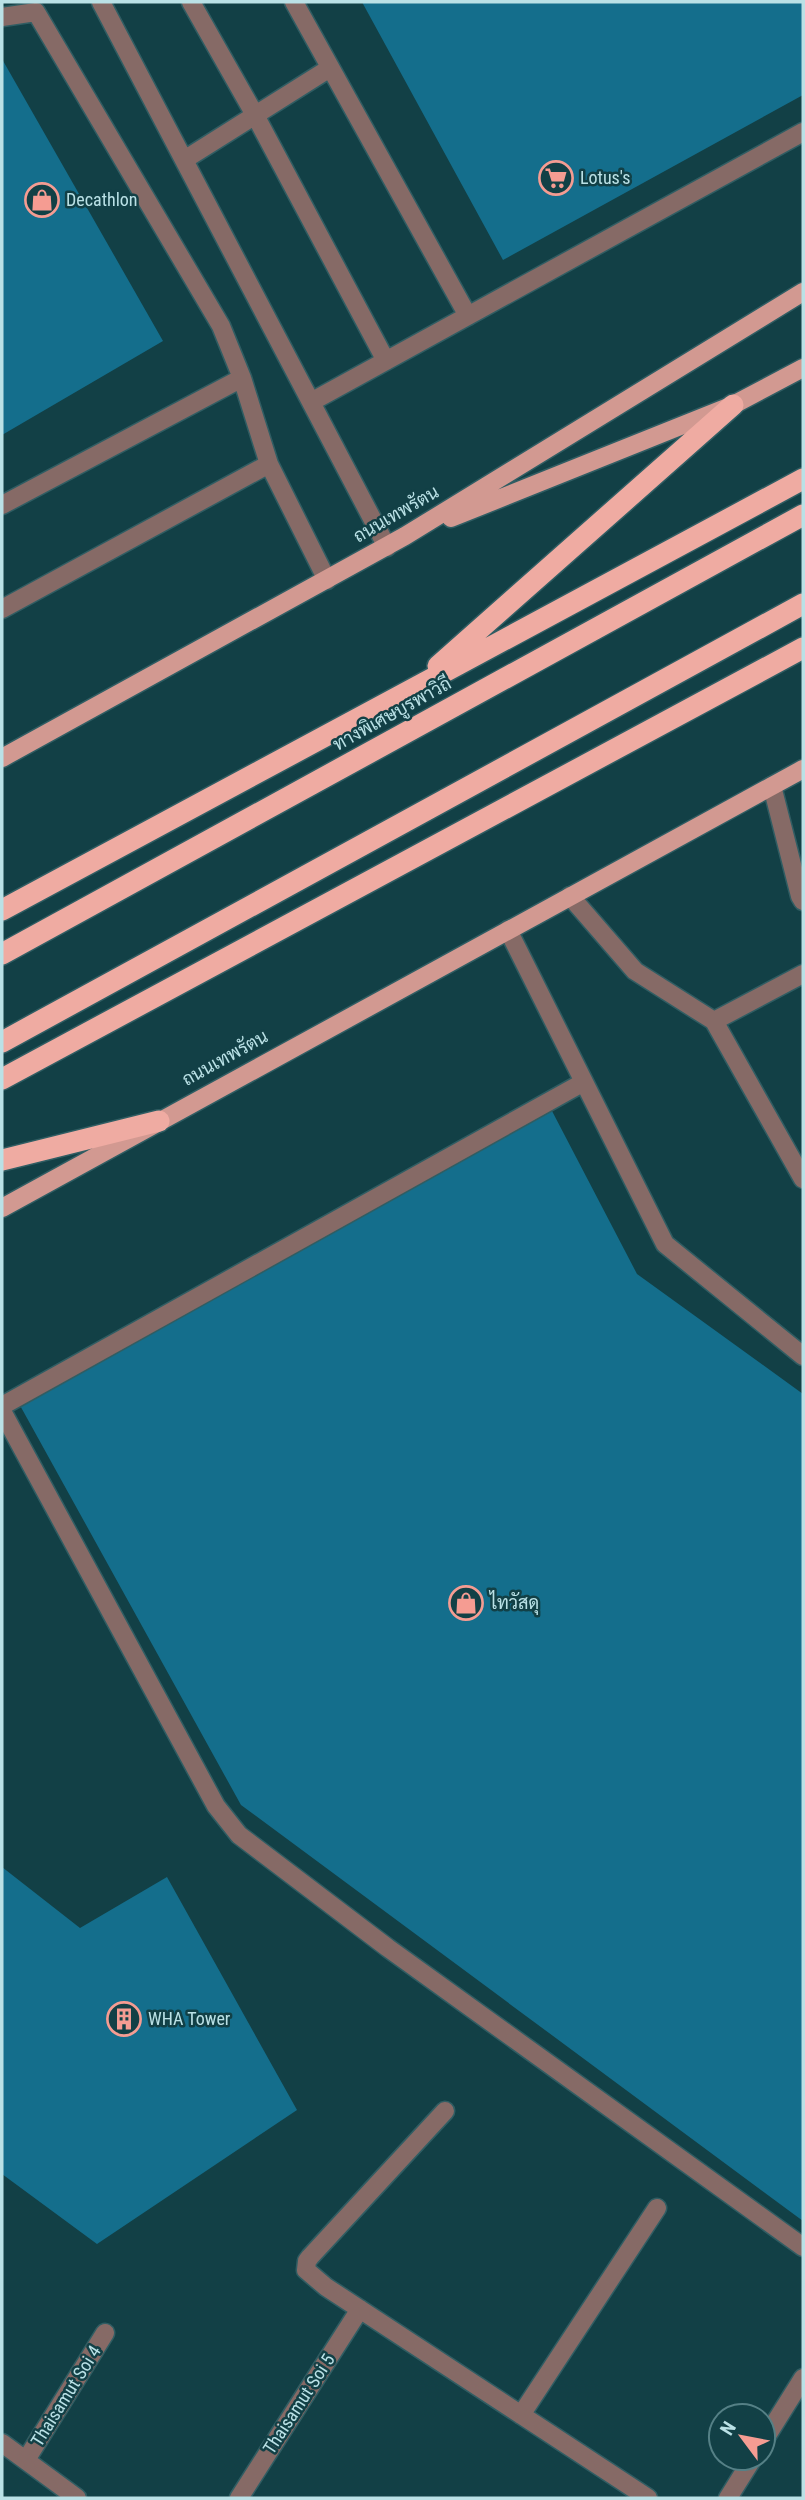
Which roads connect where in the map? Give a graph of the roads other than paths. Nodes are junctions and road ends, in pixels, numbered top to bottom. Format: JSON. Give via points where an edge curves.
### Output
{"nodes":[{"id":1,"x":101,"y":2,"type":"edge"},
{"id":2,"x":191,"y":2,"type":"edge"},
{"id":3,"x":294,"y":2,"type":"edge"},
{"id":4,"x":2,"y":17,"type":"edge"},
{"id":5,"x":330,"y":68,"type":"junction"},
{"id":6,"x":255,"y":115,"type":"junction"},
{"id":7,"x":803,"y":132,"type":"edge"},
{"id":8,"x":184,"y":160,"type":"junction"},
{"id":9,"x":803,"y":292,"type":"edge"},
{"id":10,"x":468,"y":316,"type":"junction"},
{"id":11,"x":386,"y":361,"type":"junction"},
{"id":12,"x":803,"y":368,"type":"edge"},
{"id":13,"x":242,"y":378,"type":"junction"},
{"id":14,"x":311,"y":402,"type":"junction"},
{"id":15,"x":733,"y":405,"type":"junction"},
{"id":16,"x":269,"y":464,"type":"junction"},
{"id":17,"x":803,"y":479,"type":"edge"},
{"id":18,"x":2,"y":505,"type":"edge"},
{"id":19,"x":803,"y":515,"type":"edge"},
{"id":20,"x":405,"y":537,"type":"junction"},
{"id":21,"x":387,"y":547,"type":"junction"},
{"id":22,"x":327,"y":580,"type":"junction"},
{"id":23,"x":803,"y":604,"type":"edge"},
{"id":24,"x":2,"y":610,"type":"edge"},
{"id":25,"x":803,"y":648,"type":"edge"},
{"id":26,"x":410,"y":690,"type":"junction"},
{"id":27,"x":2,"y":758,"type":"edge"},
{"id":28,"x":803,"y":769,"type":"edge"},
{"id":29,"x":772,"y":786,"type":"junction"},
{"id":30,"x":570,"y":896,"type":"junction"},
{"id":31,"x":803,"y":901,"type":"edge"},
{"id":32,"x":2,"y":910,"type":"edge"},
{"id":33,"x":508,"y":930,"type":"junction"},
{"id":34,"x":2,"y":954,"type":"edge"},
{"id":35,"x":803,"y":974,"type":"edge"},
{"id":36,"x":714,"y":1021,"type":"junction"},
{"id":37,"x":2,"y":1042,"type":"edge"},
{"id":38,"x":2,"y":1079,"type":"edge"},
{"id":39,"x":584,"y":1082,"type":"junction"},
{"id":40,"x":159,"y":1121,"type":"junction"},
{"id":41,"x":2,"y":1160,"type":"edge"},
{"id":42,"x":803,"y":1179,"type":"edge"},
{"id":43,"x":2,"y":1208,"type":"edge"},
{"id":44,"x":803,"y":1356,"type":"edge"},
{"id":45,"x":2,"y":1406,"type":"edge"},
{"id":46,"x":2,"y":1411,"type":"edge"},
{"id":47,"x":445,"y":2111,"type":"dead end"},
{"id":48,"x":657,"y":2208,"type":"dead end"},
{"id":49,"x":803,"y":2247,"type":"edge"},
{"id":50,"x":360,"y":2309,"type":"junction"},
{"id":51,"x":105,"y":2333,"type":"dead end"},
{"id":52,"x":803,"y":2378,"type":"edge"},
{"id":53,"x":521,"y":2415,"type":"junction"},
{"id":54,"x":777,"y":2420,"type":"edge"},
{"id":55,"x":2,"y":2443,"type":"edge"},
{"id":56,"x":26,"y":2460,"type":"junction"},
{"id":57,"x":744,"y":2472,"type":"edge"},
{"id":58,"x":77,"y":2498,"type":"edge"},
{"id":59,"x":239,"y":2498,"type":"edge"},
{"id":60,"x":648,"y":2498,"type":"edge"},
{"id":61,"x":728,"y":2498,"type":"edge"}],
"edges":[{"from":1,"to":8,"type":"street"},
{"from":2,"to":6,"type":"street"},
{"from":3,"to":5,"type":"street"},
{"from":4,"to":13,"type":"street","via":[[36,12],[221,326]]},
{"from":5,"to":6,"type":"street"},
{"from":5,"to":10,"type":"street"},
{"from":6,"to":8,"type":"street"},
{"from":6,"to":11,"type":"street"},
{"from":7,"to":10,"type":"street"},
{"from":8,"to":14,"type":"street"},
{"from":9,"to":20,"type":"main road","name":"ถนนเทพรัตน"},
{"from":10,"to":11,"type":"street"},
{"from":11,"to":14,"type":"street"},
{"from":12,"to":15,"type":"main road"},
{"from":13,"to":16,"type":"street"},
{"from":13,"to":18,"type":"street"},
{"from":14,"to":21,"type":"street"},
{"from":15,"to":20,"type":"main road"},
{"from":15,"to":26,"type":"highway"},
{"from":16,"to":22,"type":"street"},
{"from":16,"to":24,"type":"street"},
{"from":17,"to":26,"type":"highway"},
{"from":19,"to":34,"type":"highway","name":"ทางพิเศษบูรพาวิถี"},
{"from":20,"to":21,"type":"main road","name":"ถนนเทพรัตน"},
{"from":21,"to":22,"type":"main road","name":"ถนนเทพรัตน"},
{"from":22,"to":27,"type":"main road","name":"ถนนเทพรัตน"},
{"from":23,"to":37,"type":"highway"},
{"from":25,"to":38,"type":"highway"},
{"from":26,"to":32,"type":"highway"},
{"from":28,"to":29,"type":"main road","name":"ถนนเทพรัตน"},
{"from":29,"to":30,"type":"main road","name":"ถนนเทพรัตน"},
{"from":29,"to":31,"type":"street"},
{"from":30,"to":33,"type":"main road","name":"ถนนเทพรัตน"},
{"from":30,"to":36,"type":"street","via":[[635,971]]},
{"from":33,"to":39,"type":"street"},
{"from":33,"to":40,"type":"main road","name":"ถนนเทพรัตน"},
{"from":35,"to":36,"type":"street"},
{"from":36,"to":42,"type":"street"},
{"from":39,"to":44,"type":"street","via":[[665,1244]]},
{"from":39,"to":45,"type":"street"},
{"from":40,"to":41,"type":"highway"},
{"from":40,"to":43,"type":"main road","name":"ถนนเทพรัตน"},
{"from":46,"to":49,"type":"street","via":[[216,1806],[239,1835]]},
{"from":47,"to":50,"type":"street","via":[[307,2261],[309,2274]]},
{"from":48,"to":53,"type":"street"},
{"from":50,"to":53,"type":"street"},
{"from":50,"to":59,"type":"street","name":"Thaisamut Soi 5"},
{"from":51,"to":56,"type":"street","name":"Thaisamut Soi 4"},
{"from":52,"to":54,"type":"street"},
{"from":53,"to":60,"type":"street"},
{"from":55,"to":56,"type":"street"},
{"from":56,"to":58,"type":"street"},
{"from":57,"to":61,"type":"street"}]}
